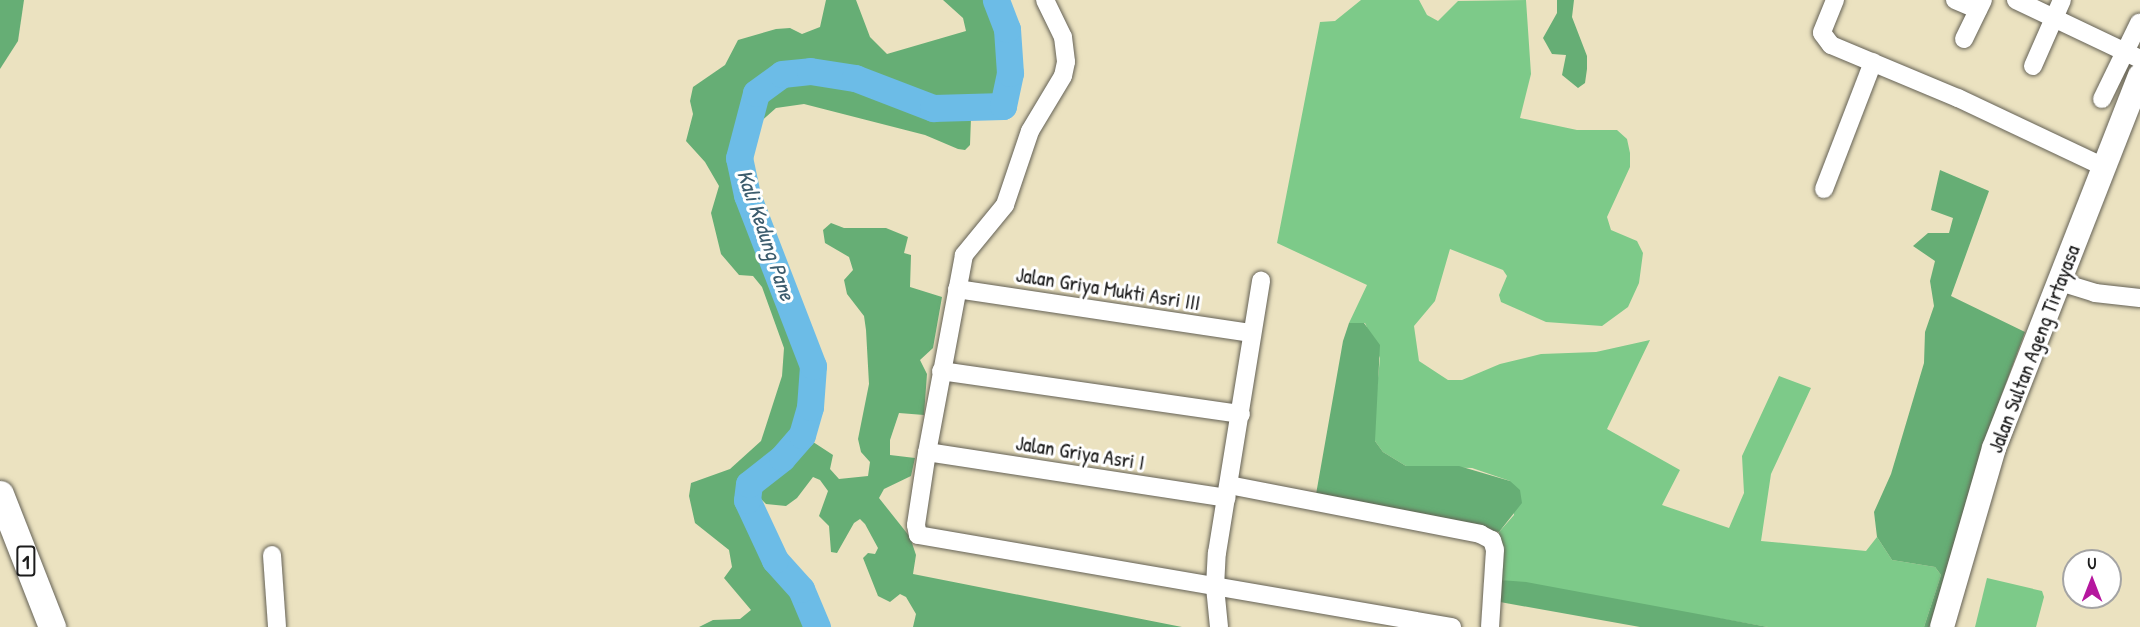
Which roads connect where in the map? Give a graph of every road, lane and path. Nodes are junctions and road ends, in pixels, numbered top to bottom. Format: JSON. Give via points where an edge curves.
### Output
{"nodes":[{"id":1,"x":1045,"y":0,"type":"edge"},
{"id":2,"x":1835,"y":0,"type":"edge"},
{"id":3,"x":1955,"y":0,"type":"edge"},
{"id":4,"x":2016,"y":0,"type":"edge"},
{"id":5,"x":2062,"y":0,"type":"edge"},
{"id":6,"x":1980,"y":5,"type":"edge"},
{"id":7,"x":2054,"y":19,"type":"junction"},
{"id":8,"x":2139,"y":23,"type":"edge"},
{"id":9,"x":1964,"y":39,"type":"dead end"},
{"id":10,"x":2132,"y":56,"type":"edge"},
{"id":11,"x":1874,"y":62,"type":"junction"},
{"id":12,"x":2033,"y":66,"type":"dead end"},
{"id":13,"x":2140,"y":76,"type":"edge"},
{"id":14,"x":2102,"y":99,"type":"dead end"},
{"id":15,"x":2104,"y":167,"type":"junction"},
{"id":16,"x":1824,"y":189,"type":"dead end"},
{"id":17,"x":1261,"y":281,"type":"dead end"},
{"id":18,"x":2071,"y":286,"type":"junction"},
{"id":19,"x":957,"y":289,"type":"junction"},
{"id":20,"x":2140,"y":298,"type":"edge"},
{"id":21,"x":1252,"y":333,"type":"junction"},
{"id":22,"x":941,"y":371,"type":"junction"},
{"id":23,"x":1241,"y":414,"type":"junction"},
{"id":24,"x":927,"y":452,"type":"junction"},
{"id":25,"x":1228,"y":492,"type":"junction"},
{"id":26,"x":0,"y":494,"type":"edge"},
{"id":27,"x":272,"y":555,"type":"dead end"},
{"id":28,"x":1215,"y":586,"type":"junction"},
{"id":29,"x":52,"y":627,"type":"edge"},
{"id":30,"x":277,"y":627,"type":"edge"},
{"id":31,"x":1219,"y":627,"type":"edge"},
{"id":32,"x":1452,"y":627,"type":"edge"},
{"id":33,"x":1490,"y":627,"type":"edge"},
{"id":34,"x":1942,"y":627,"type":"edge"}],
"edges":[{"from":1,"to":19,"type":"street","via":[[1065,45],[1063,76],[1030,131],[1005,205],[964,255]]},
{"from":2,"to":11,"type":"street","via":[[1823,27],[1824,39]]},
{"from":3,"to":6,"type":"street"},
{"from":4,"to":7,"type":"street"},
{"from":5,"to":7,"type":"street"},
{"from":6,"to":9,"type":"street"},
{"from":7,"to":10,"type":"street"},
{"from":7,"to":12,"type":"street"},
{"from":8,"to":10,"type":"street"},
{"from":10,"to":14,"type":"street"},
{"from":11,"to":15,"type":"street"},
{"from":11,"to":16,"type":"street"},
{"from":13,"to":15,"type":"main road","name":"Jalan Sultan Ageng Tirtayasa"},
{"from":15,"to":18,"type":"main road","name":"Jalan Sultan Ageng Tirtayasa"},
{"from":17,"to":21,"type":"street"},
{"from":18,"to":20,"type":"street"},
{"from":18,"to":34,"type":"main road","name":"Jalan Sultan Ageng Tirtayasa","via":[[1994,448]]},
{"from":19,"to":21,"type":"street","name":"Jalan Griya Mukti Asri III"},
{"from":19,"to":22,"type":"street"},
{"from":21,"to":23,"type":"street"},
{"from":22,"to":23,"type":"street"},
{"from":22,"to":24,"type":"street"},
{"from":23,"to":25,"type":"street"},
{"from":24,"to":25,"type":"street","name":"Jalan Griya Asri I"},
{"from":24,"to":28,"type":"street","via":[[916,525],[918,535],[925,539]]},
{"from":25,"to":28,"type":"street"},
{"from":25,"to":33,"type":"street","name":"Jalan Griya Asri I","via":[[1480,534],[1492,540],[1495,550]]},
{"from":26,"to":29,"type":"highway","number":"1"},
{"from":27,"to":30,"type":"street"},
{"from":28,"to":31,"type":"street"},
{"from":28,"to":32,"type":"street"}]}
